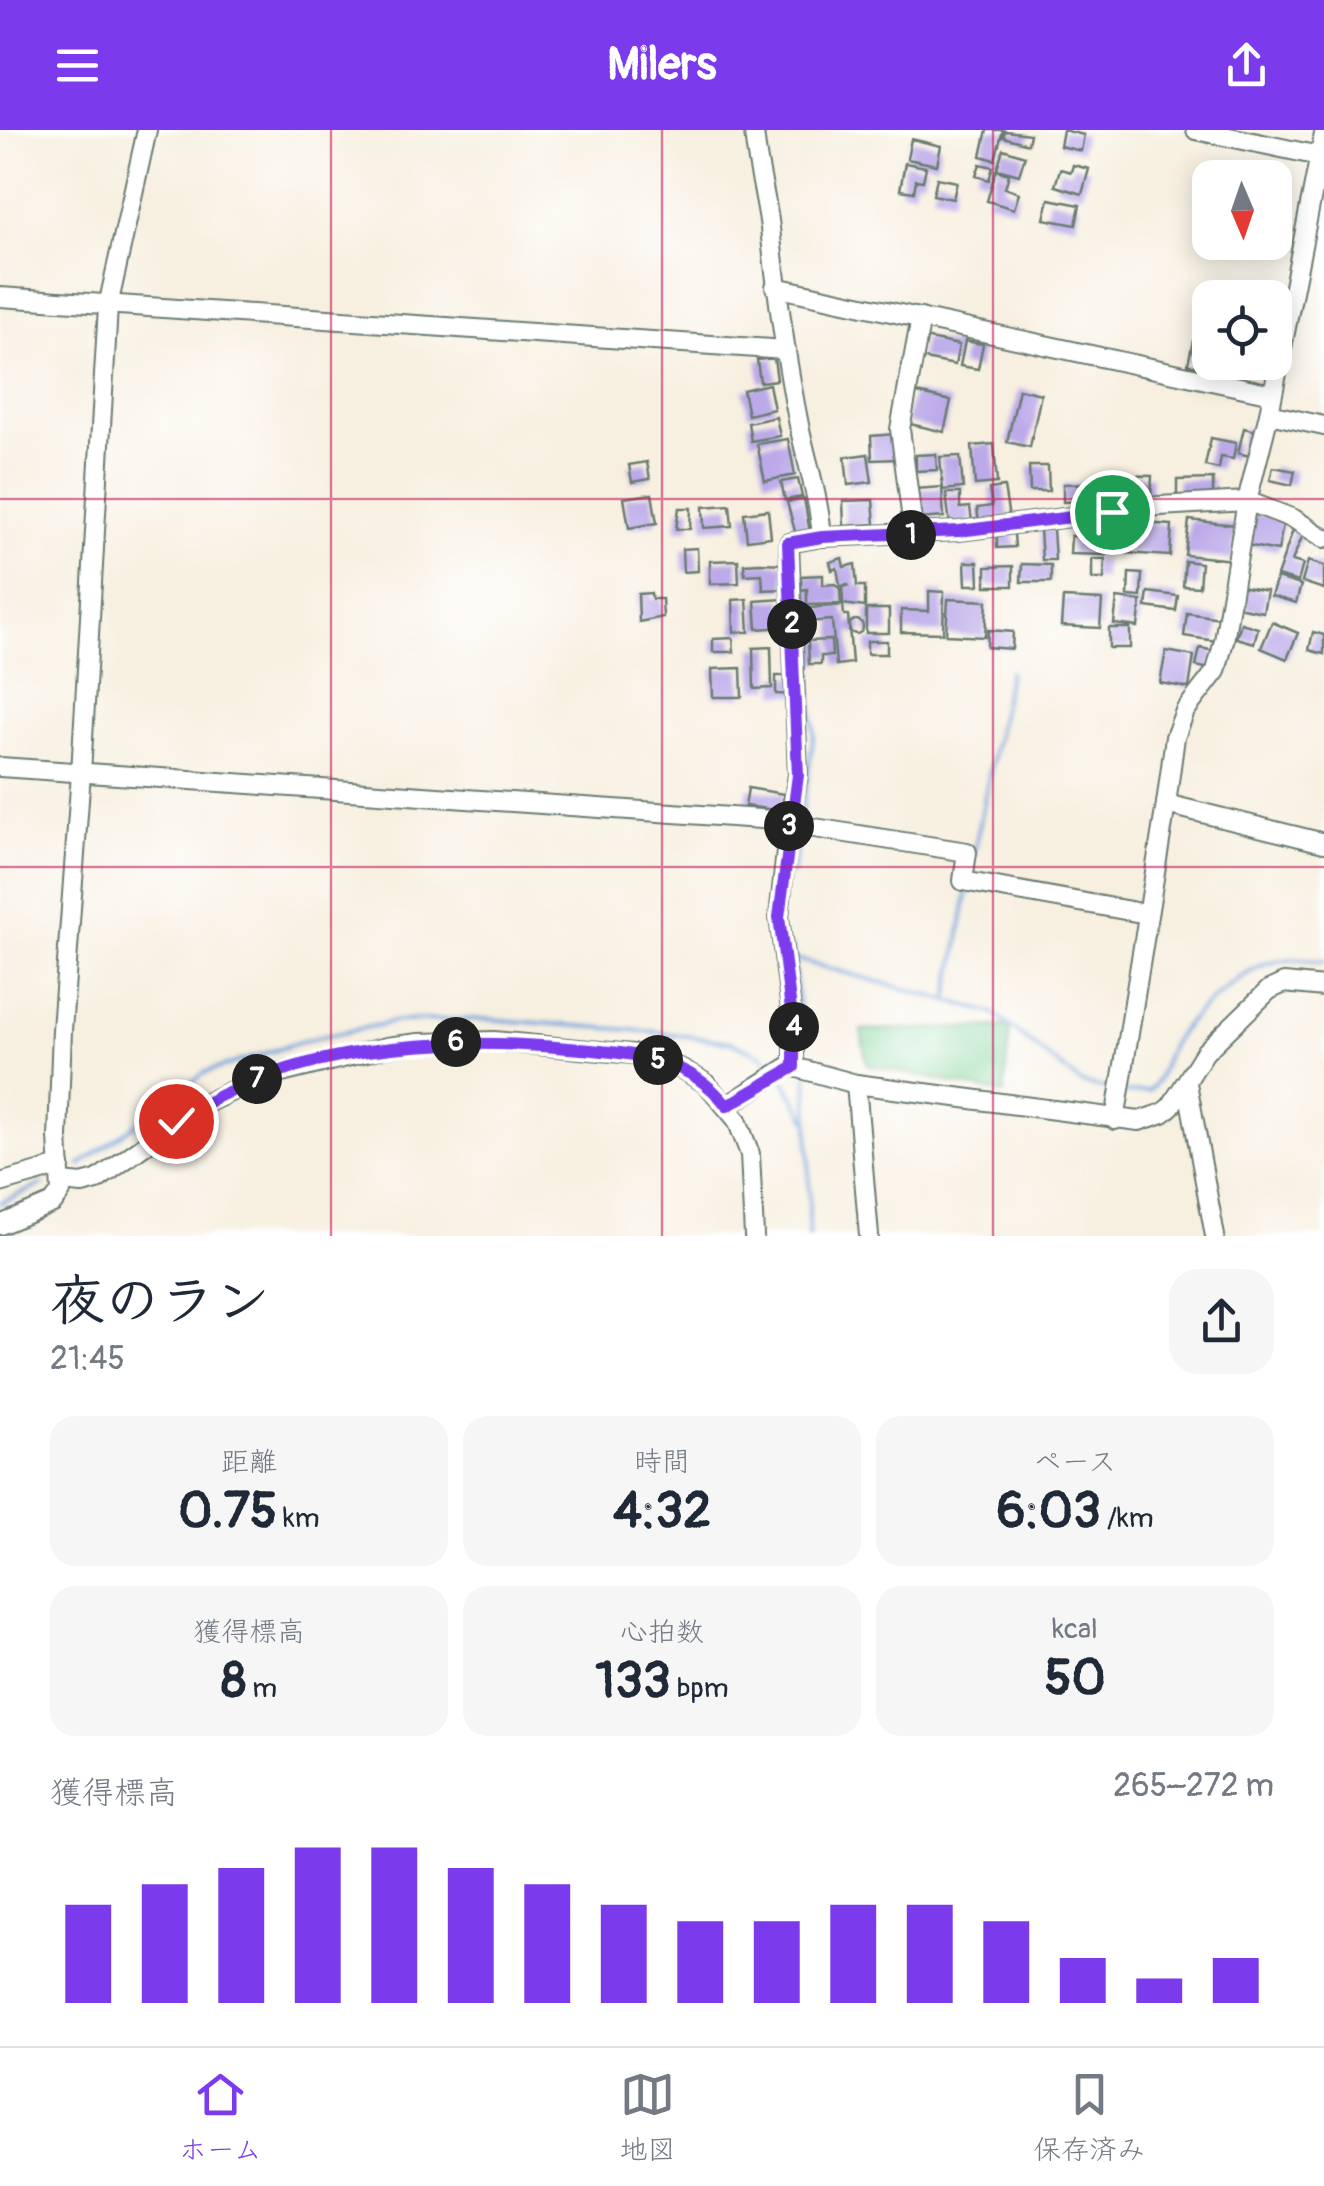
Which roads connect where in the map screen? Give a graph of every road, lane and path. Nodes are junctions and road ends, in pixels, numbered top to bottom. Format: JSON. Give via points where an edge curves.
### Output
{"nodes":[{"id":1,"x":148,"y":130,"type":"edge"},
{"id":2,"x":754,"y":130,"type":"edge"},
{"id":3,"x":1196,"y":130,"type":"edge"},
{"id":4,"x":1324,"y":134,"type":"edge"},
{"id":5,"x":1321,"y":157,"type":"edge"},
{"id":6,"x":775,"y":287,"type":"junction"},
{"id":7,"x":0,"y":297,"type":"edge"},
{"id":8,"x":108,"y":306,"type":"junction"},
{"id":9,"x":921,"y":318,"type":"junction"},
{"id":10,"x":786,"y":350,"type":"junction"},
{"id":11,"x":1272,"y":394,"type":"junction"},
{"id":12,"x":1270,"y":414,"type":"junction"},
{"id":13,"x":1324,"y":426,"type":"edge"},
{"id":14,"x":1247,"y":501,"type":"junction"},
{"id":15,"x":914,"y":535,"type":"junction"},
{"id":16,"x":822,"y":537,"type":"junction"},
{"id":17,"x":1324,"y":538,"type":"edge"},
{"id":18,"x":0,"y":767,"type":"edge"},
{"id":19,"x":81,"y":773,"type":"junction"},
{"id":20,"x":1166,"y":804,"type":"junction"},
{"id":21,"x":789,"y":822,"type":"junction"},
{"id":22,"x":1324,"y":844,"type":"edge"},
{"id":23,"x":1147,"y":914,"type":"junction"},
{"id":24,"x":1324,"y":987,"type":"edge"},
{"id":25,"x":794,"y":1067,"type":"junction"},
{"id":26,"x":1186,"y":1083,"type":"junction"},
{"id":27,"x":856,"y":1084,"type":"junction"},
{"id":28,"x":727,"y":1106,"type":"junction"},
{"id":29,"x":1115,"y":1120,"type":"junction"},
{"id":30,"x":61,"y":1174,"type":"junction"},
{"id":31,"x":0,"y":1183,"type":"edge"},
{"id":32,"x":0,"y":1226,"type":"edge"},
{"id":33,"x":754,"y":1236,"type":"edge"},
{"id":34,"x":869,"y":1236,"type":"edge"},
{"id":35,"x":1215,"y":1236,"type":"edge"}],
"edges":[{"from":1,"to":8,"type":"street"},
{"from":2,"to":6,"type":"street"},
{"from":3,"to":5,"type":"street"},
{"from":4,"to":5,"type":"street"},
{"from":5,"to":11,"type":"street"},
{"from":6,"to":9,"type":"street"},
{"from":6,"to":10,"type":"street"},
{"from":7,"to":8,"type":"street"},
{"from":8,"to":10,"type":"street"},
{"from":8,"to":19,"type":"street"},
{"from":9,"to":11,"type":"street"},
{"from":9,"to":15,"type":"street","via":[[900,429]]},
{"from":10,"to":16,"type":"street"},
{"from":11,"to":12,"type":"street"},
{"from":12,"to":13,"type":"street"},
{"from":12,"to":14,"type":"street"},
{"from":14,"to":15,"type":"street"},
{"from":14,"to":17,"type":"street","via":[[1294,518]]},
{"from":14,"to":20,"type":"street","via":[[1216,671],[1184,711]]},
{"from":15,"to":16,"type":"street"},
{"from":16,"to":21,"type":"street","via":[[788,543],[798,775]]},
{"from":18,"to":19,"type":"street"},
{"from":19,"to":21,"type":"street"},
{"from":19,"to":30,"type":"street","via":[[62,1030]]},
{"from":20,"to":22,"type":"street"},
{"from":20,"to":23,"type":"street"},
{"from":21,"to":23,"type":"street","via":[[967,852],[963,881]]},
{"from":21,"to":25,"type":"street","via":[[779,917]]},
{"from":23,"to":29,"type":"street"},
{"from":24,"to":26,"type":"street","via":[[1284,984],[1269,990],[1205,1052]]},
{"from":25,"to":27,"type":"street"},
{"from":25,"to":28,"type":"street"},
{"from":26,"to":29,"type":"street","via":[[1163,1114]]},
{"from":26,"to":35,"type":"street"},
{"from":27,"to":29,"type":"street"},
{"from":27,"to":34,"type":"street"},
{"from":28,"to":30,"type":"street","via":[[695,1076],[643,1055],[494,1041],[419,1043],[257,1079],[196,1108],[97,1180],[82,1184]]},
{"from":28,"to":33,"type":"street","via":[[750,1154]]},
{"from":30,"to":31,"type":"street"},
{"from":30,"to":32,"type":"street","via":[[62,1192],[53,1204]]}]}
